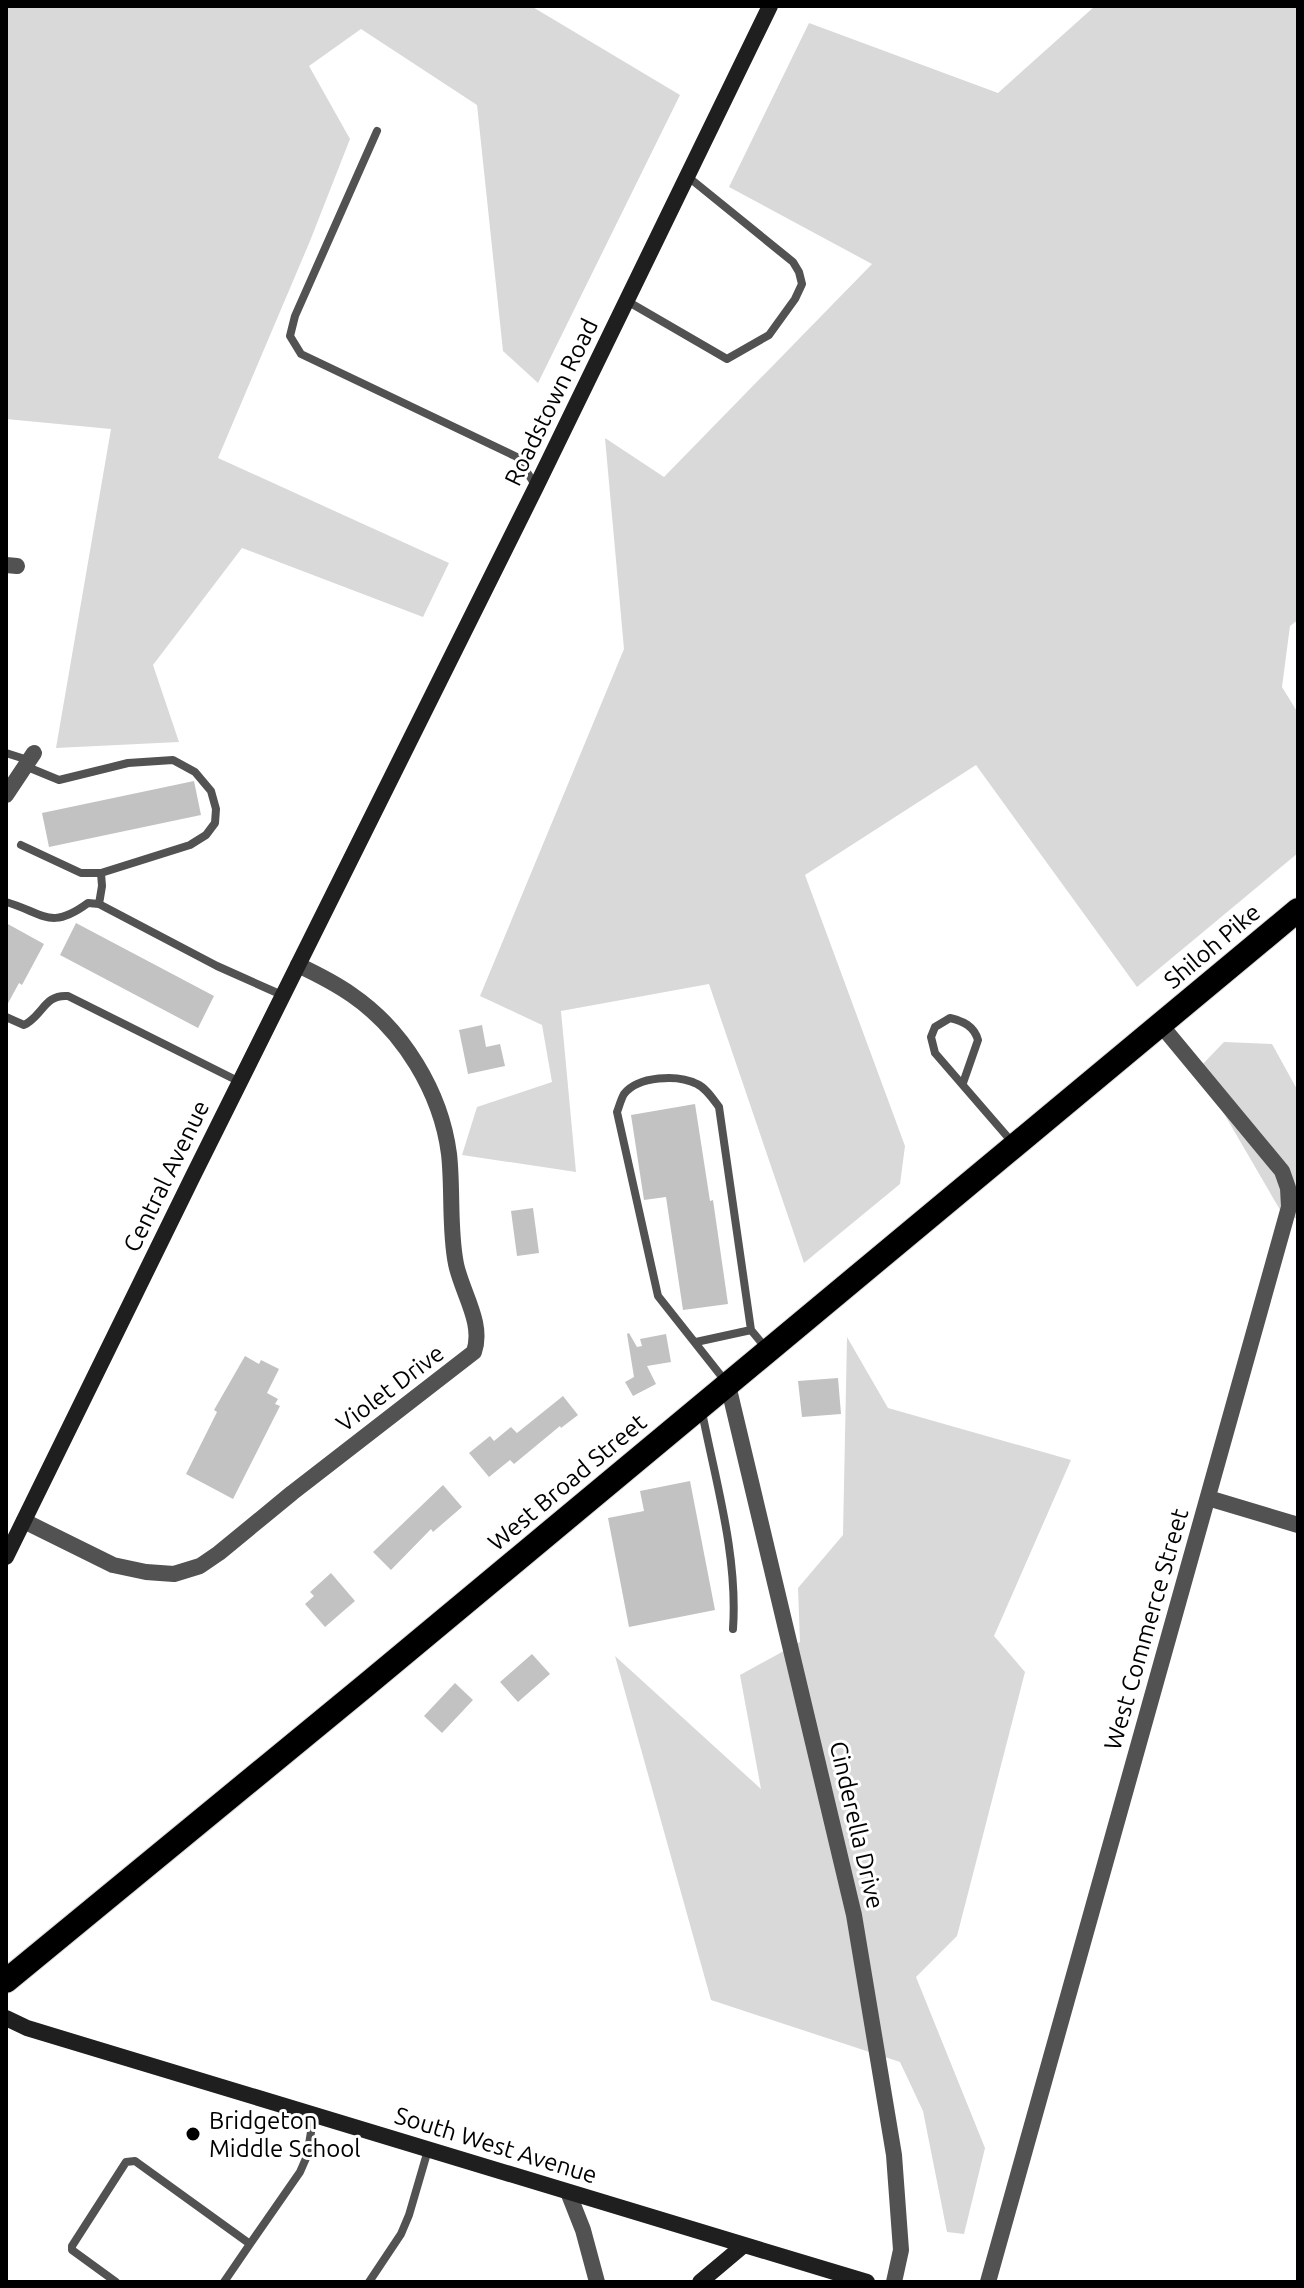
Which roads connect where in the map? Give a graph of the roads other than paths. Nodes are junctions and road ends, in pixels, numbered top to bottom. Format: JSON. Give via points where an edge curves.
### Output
{"nodes":[{"id":1,"x":770,"y":6,"type":"edge"},
{"id":2,"x":377,"y":131,"type":"dead end"},
{"id":3,"x":687,"y":176,"type":"junction"},
{"id":4,"x":627,"y":301,"type":"junction"},
{"id":5,"x":536,"y":487,"type":"junction"},
{"id":6,"x":6,"y":753,"type":"edge"},
{"id":7,"x":30,"y":760,"type":"junction"},
{"id":8,"x":6,"y":795,"type":"edge"},
{"id":9,"x":372,"y":817,"type":"joint"},
{"id":10,"x":21,"y":845,"type":"dead end"},
{"id":11,"x":101,"y":873,"type":"junction"},
{"id":12,"x":6,"y":902,"type":"edge"},
{"id":13,"x":99,"y":904,"type":"junction"},
{"id":14,"x":1298,"y":910,"type":"edge"},
{"id":15,"x":298,"y":965,"type":"junction"},
{"id":16,"x":283,"y":996,"type":"junction"},
{"id":17,"x":6,"y":1017,"type":"edge"},
{"id":18,"x":1161,"y":1025,"type":"junction"},
{"id":19,"x":240,"y":1082,"type":"junction"},
{"id":20,"x":963,"y":1083,"type":"junction"},
{"id":21,"x":1015,"y":1146,"type":"junction"},
{"id":22,"x":1293,"y":1212,"type":"edge"},
{"id":23,"x":751,"y":1330,"type":"junction"},
{"id":24,"x":696,"y":1342,"type":"junction"},
{"id":25,"x":768,"y":1351,"type":"junction"},
{"id":26,"x":728,"y":1385,"type":"junction"},
{"id":27,"x":701,"y":1407,"type":"junction"},
{"id":28,"x":1208,"y":1498,"type":"junction"},
{"id":29,"x":24,"y":1521,"type":"junction"},
{"id":30,"x":1298,"y":1525,"type":"edge"},
{"id":31,"x":6,"y":1557,"type":"edge"},
{"id":32,"x":733,"y":1629,"type":"dead end"},
{"id":33,"x":6,"y":1981,"type":"edge"},
{"id":34,"x":6,"y":2018,"type":"edge"},
{"id":35,"x":314,"y":2114,"type":"junction"},
{"id":36,"x":428,"y":2149,"type":"junction"},
{"id":37,"x":568,"y":2192,"type":"junction"},
{"id":38,"x":250,"y":2244,"type":"junction"},
{"id":39,"x":744,"y":2245,"type":"junction"},
{"id":40,"x":116,"y":2282,"type":"edge"},
{"id":41,"x":224,"y":2282,"type":"edge"},
{"id":42,"x":369,"y":2282,"type":"edge"},
{"id":43,"x":597,"y":2282,"type":"edge"},
{"id":44,"x":700,"y":2282,"type":"edge"},
{"id":45,"x":867,"y":2282,"type":"edge"},
{"id":46,"x":894,"y":2282,"type":"edge"},
{"id":47,"x":988,"y":2282,"type":"edge"}],
"edges":[{"from":1,"to":3,"type":"main road","name":"Roadstown Road"},
{"from":2,"to":5,"type":"lane","via":[[290,336],[301,354],[517,457]]},
{"from":3,"to":4,"type":"main road","name":"Roadstown Road"},
{"from":3,"to":4,"type":"lane","via":[[793,262],[802,284],[795,299],[769,335],[727,359]]},
{"from":4,"to":5,"type":"main road","name":"Roadstown Road"},
{"from":5,"to":9,"type":"main road","name":"Roadstown Road"},
{"from":6,"to":7,"type":"lane"},
{"from":7,"to":8,"type":"street"},
{"from":7,"to":11,"type":"lane","via":[[59,780],[128,763],[173,760],[195,772],[211,791],[215,823],[206,835]]},
{"from":9,"to":15,"type":"main road","name":"Central Avenue"},
{"from":10,"to":11,"type":"lane","via":[[81,873]]},
{"from":11,"to":13,"type":"lane"},
{"from":12,"to":13,"type":"lane","via":[[44,918],[62,918],[88,903]]},
{"from":13,"to":16,"type":"lane"},
{"from":14,"to":18,"type":"highway","name":"Shiloh Pike"},
{"from":15,"to":16,"type":"main road","name":"Central Avenue"},
{"from":15,"to":29,"type":"street","name":"Violet Drive","via":[[374,1013],[427,1081],[449,1153],[456,1265],[477,1329],[474,1352],[200,1566],[174,1574],[113,1565]]},
{"from":16,"to":19,"type":"main road","name":"Central Avenue"},
{"from":17,"to":19,"type":"lane","via":[[24,1025],[45,1003],[68,996]]},
{"from":18,"to":21,"type":"highway","name":"West Broad Street"},
{"from":18,"to":22,"type":"street","name":"West Commerce Street","via":[[1282,1171]]},
{"from":19,"to":29,"type":"main road","name":"Central Avenue"},
{"from":20,"to":20,"type":"lane","via":[[932,1047],[935,1027],[950,1018],[963,1021],[978,1040]]},
{"from":20,"to":21,"type":"lane"},
{"from":21,"to":25,"type":"highway","name":"West Broad Street"},
{"from":22,"to":28,"type":"street","name":"West Commerce Street"},
{"from":23,"to":24,"type":"lane"},
{"from":23,"to":24,"type":"lane","via":[[719,1107],[695,1083],[655,1079],[625,1094],[617,1112],[658,1296]]},
{"from":23,"to":25,"type":"lane"},
{"from":24,"to":26,"type":"lane"},
{"from":25,"to":26,"type":"highway","name":"West Broad Street"},
{"from":26,"to":27,"type":"highway","name":"West Broad Street"},
{"from":26,"to":46,"type":"street","name":"Cinderella Drive","via":[[854,1915],[894,2155],[901,2250]]},
{"from":27,"to":32,"type":"lane","via":[[731,1557]]},
{"from":27,"to":33,"type":"highway","name":"West Broad Street"},
{"from":28,"to":30,"type":"street"},
{"from":28,"to":47,"type":"street","name":"West Commerce Street"},
{"from":29,"to":31,"type":"main road","name":"Central Avenue"},
{"from":34,"to":35,"type":"main road","name":"South West Avenue"},
{"from":35,"to":36,"type":"main road","name":"South West Avenue"},
{"from":35,"to":38,"type":"lane","via":[[300,2172]]},
{"from":36,"to":37,"type":"main road","name":"South West Avenue"},
{"from":36,"to":42,"type":"lane","via":[[401,2234]]},
{"from":37,"to":39,"type":"main road","name":"South West Avenue"},
{"from":37,"to":43,"type":"street"},
{"from":38,"to":40,"type":"lane","via":[[130,2160],[72,2246]]},
{"from":38,"to":41,"type":"lane"},
{"from":39,"to":44,"type":"main road"},
{"from":39,"to":45,"type":"main road","name":"South West Avenue"}]}
